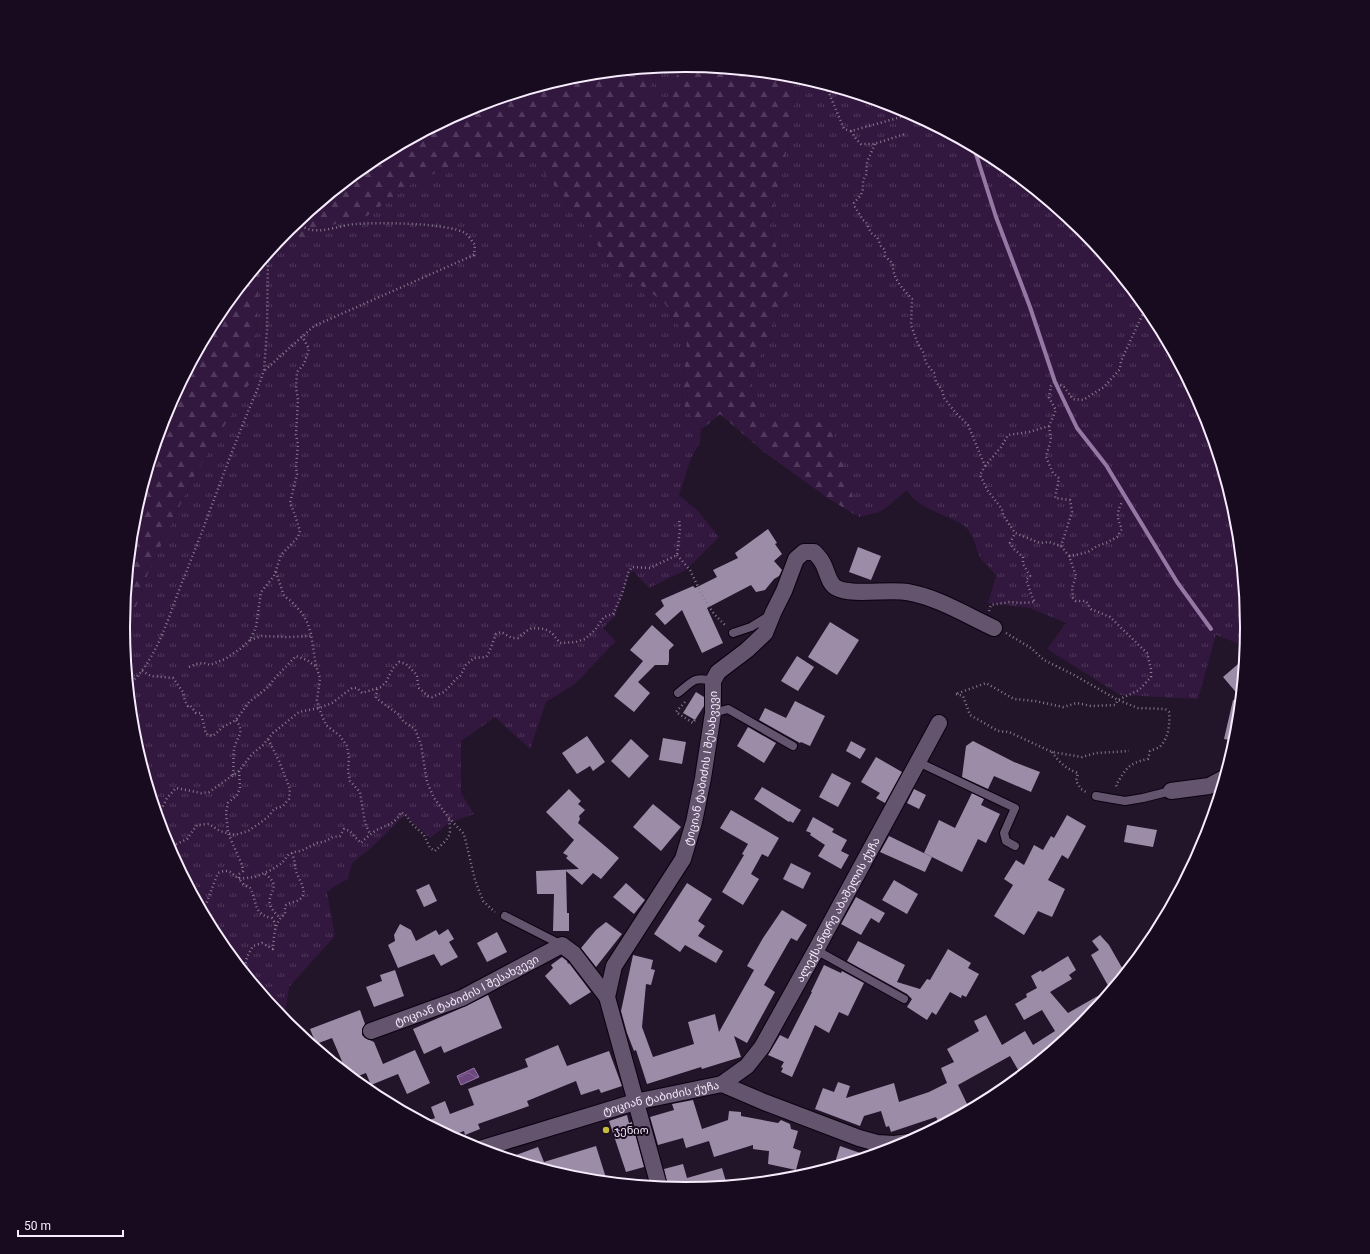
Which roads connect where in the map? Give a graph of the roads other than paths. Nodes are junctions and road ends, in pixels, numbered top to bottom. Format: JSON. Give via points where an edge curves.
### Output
{"nodes":[{"id":1,"x":773,"y":613,"type":"junction"},
{"id":2,"x":994,"y":628,"type":"road end"},
{"id":3,"x":733,"y":633,"type":"road end"},
{"id":4,"x":713,"y":681,"type":"junction"},
{"id":5,"x":678,"y":693,"type":"dead end"},
{"id":6,"x":706,"y":713,"type":"junction"},
{"id":7,"x":939,"y":723,"type":"dead end"},
{"id":8,"x":793,"y":746,"type":"dead end"},
{"id":9,"x":918,"y":762,"type":"junction"},
{"id":10,"x":1218,"y":781,"type":"edge"},
{"id":11,"x":1171,"y":791,"type":"joint"},
{"id":12,"x":1096,"y":796,"type":"road end"},
{"id":13,"x":1015,"y":846,"type":"dead end"},
{"id":14,"x":505,"y":916,"type":"road end"},
{"id":15,"x":562,"y":945,"type":"junction"},
{"id":16,"x":816,"y":950,"type":"junction"},
{"id":17,"x":607,"y":997,"type":"junction"},
{"id":18,"x":904,"y":998,"type":"dead end"},
{"id":19,"x":370,"y":1030,"type":"dead end"},
{"id":20,"x":722,"y":1084,"type":"junction"},
{"id":21,"x":635,"y":1102,"type":"junction"},
{"id":22,"x":888,"y":1144,"type":"edge"},
{"id":23,"x":489,"y":1146,"type":"edge"},
{"id":24,"x":658,"y":1181,"type":"edge"}],
"edges":[{"from":1,"to":2,"type":"street","name":"ტიციან ტაბიძის I შესახვევი","via":[[796,559],[804,552],[814,552],[838,589],[910,593],[944,604]]},
{"from":1,"to":3,"type":"lane","via":[[752,627]]},
{"from":1,"to":4,"type":"street","name":"ტიციან ტაბიძის I შესახვევი","via":[[765,633],[718,672]]},
{"from":4,"to":5,"type":"lane","via":[[701,678],[693,680]]},
{"from":4,"to":6,"type":"street","name":"ტიციან ტაბიძის I შესახვევი"},
{"from":6,"to":8,"type":"lane","via":[[728,709]]},
{"from":6,"to":17,"type":"street","name":"ტიციან ტაბიძის I შესახვევი","via":[[694,822],[683,858],[614,966]]},
{"from":7,"to":9,"type":"street","name":"ალექსანდრე აბაშელის ქუჩა"},
{"from":9,"to":13,"type":"lane","via":[[1015,808],[1004,833],[1006,841]]},
{"from":9,"to":16,"type":"street","name":"ალექსანდრე აბაშელის ქუჩა"},
{"from":10,"to":11,"type":"street","via":[[1209,786]]},
{"from":11,"to":12,"type":"lane","via":[[1125,801]]},
{"from":14,"to":15,"type":"lane"},
{"from":15,"to":17,"type":"street","name":"ტიციან ტაბიძის I შესახვევი","via":[[574,954]]},
{"from":15,"to":19,"type":"street","name":"ტიციან ტაბიძის I შესახვევი","via":[[462,998]]},
{"from":16,"to":18,"type":"lane"},
{"from":16,"to":20,"type":"street","name":"ალექსანდრე აბაშელის ქუჩა","via":[[762,1047],[747,1066]]},
{"from":17,"to":21,"type":"street","name":"ტიციან ტაბიძის I შესახვევი"},
{"from":20,"to":21,"type":"street","name":"ტიციან ტაბიძის ქუჩა"},
{"from":20,"to":22,"type":"street","name":"ტიციან ტაბიძის ქუჩა","via":[[859,1138]]},
{"from":21,"to":23,"type":"street","name":"ტიციან ტაბიძის ქუჩა"},
{"from":21,"to":24,"type":"street","name":"ტიციან ტაბიძის I შესახვევი"}]}
